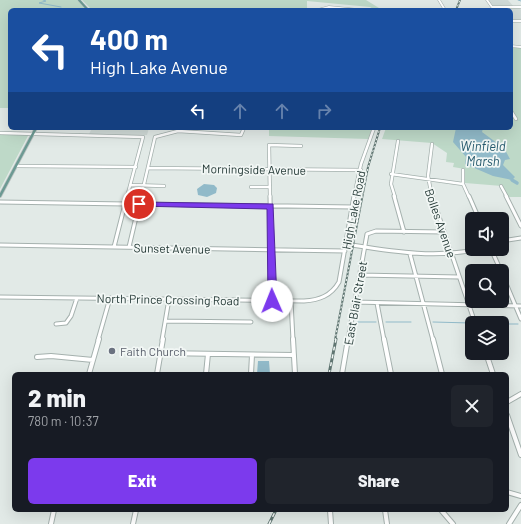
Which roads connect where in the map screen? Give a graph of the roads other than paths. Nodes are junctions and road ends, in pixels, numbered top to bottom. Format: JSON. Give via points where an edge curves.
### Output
{"nodes":[{"id":1,"x":79,"y":0,"type":"edge"},
{"id":2,"x":487,"y":0,"type":"edge"},
{"id":3,"x":492,"y":7,"type":"joint"},
{"id":4,"x":521,"y":7,"type":"edge"},
{"id":5,"x":86,"y":8,"type":"edge"},
{"id":6,"x":326,"y":8,"type":"edge"},
{"id":7,"x":340,"y":8,"type":"edge"},
{"id":8,"x":513,"y":114,"type":"edge"},
{"id":9,"x":516,"y":119,"type":"dead end"},
{"id":10,"x":35,"y":130,"type":"edge"},
{"id":11,"x":183,"y":130,"type":"edge"},
{"id":12,"x":243,"y":130,"type":"edge"},
{"id":13,"x":373,"y":130,"type":"edge"},
{"id":14,"x":0,"y":133,"type":"edge"},
{"id":15,"x":33,"y":134,"type":"junction"},
{"id":16,"x":398,"y":141,"type":"dead end"},
{"id":17,"x":432,"y":144,"type":"dead end"},
{"id":18,"x":301,"y":146,"type":"dead end"},
{"id":19,"x":17,"y":166,"type":"junction"},
{"id":20,"x":136,"y":167,"type":"junction"},
{"id":21,"x":148,"y":168,"type":"junction"},
{"id":22,"x":270,"y":169,"type":"junction"},
{"id":23,"x":361,"y":170,"type":"junction"},
{"id":24,"x":463,"y":170,"type":"dead end"},
{"id":25,"x":391,"y":174,"type":"junction"},
{"id":26,"x":428,"y":179,"type":"junction"},
{"id":27,"x":463,"y":184,"type":"junction"},
{"id":28,"x":131,"y":185,"type":"junction"},
{"id":29,"x":144,"y":185,"type":"junction"},
{"id":30,"x":164,"y":186,"type":"dead end"},
{"id":31,"x":501,"y":186,"type":"dead end"},
{"id":32,"x":251,"y":187,"type":"dead end"},
{"id":33,"x":270,"y":187,"type":"junction"},
{"id":34,"x":0,"y":196,"type":"edge"},
{"id":35,"x":0,"y":202,"type":"edge"},
{"id":36,"x":126,"y":204,"type":"junction"},
{"id":37,"x":139,"y":204,"type":"junction"},
{"id":38,"x":271,"y":206,"type":"junction"},
{"id":39,"x":353,"y":207,"type":"junction"},
{"id":40,"x":476,"y":212,"type":"edge"},
{"id":41,"x":521,"y":226,"type":"edge"},
{"id":42,"x":404,"y":232,"type":"junction"},
{"id":43,"x":444,"y":232,"type":"junction"},
{"id":44,"x":521,"y":238,"type":"edge"},
{"id":45,"x":509,"y":240,"type":"edge"},
{"id":46,"x":346,"y":244,"type":"junction"},
{"id":47,"x":0,"y":246,"type":"edge"},
{"id":48,"x":114,"y":247,"type":"junction"},
{"id":49,"x":129,"y":247,"type":"junction"},
{"id":50,"x":364,"y":247,"type":"junction"},
{"id":51,"x":272,"y":250,"type":"junction"},
{"id":52,"x":345,"y":251,"type":"junction"},
{"id":53,"x":465,"y":251,"type":"edge"},
{"id":54,"x":451,"y":253,"type":"junction"},
{"id":55,"x":410,"y":254,"type":"junction"},
{"id":56,"x":360,"y":274,"type":"junction"},
{"id":57,"x":416,"y":276,"type":"junction"},
{"id":58,"x":459,"y":277,"type":"junction"},
{"id":59,"x":333,"y":291,"type":"joint"},
{"id":60,"x":509,"y":291,"type":"edge"},
{"id":61,"x":465,"y":293,"type":"edge"},
{"id":62,"x":0,"y":297,"type":"edge"},
{"id":63,"x":77,"y":298,"type":"junction"},
{"id":64,"x":110,"y":298,"type":"junction"},
{"id":65,"x":169,"y":299,"type":"junction"},
{"id":66,"x":272,"y":301,"type":"junction"},
{"id":67,"x":291,"y":301,"type":"junction"},
{"id":68,"x":355,"y":302,"type":"junction"},
{"id":69,"x":377,"y":302,"type":"junction"},
{"id":70,"x":423,"y":303,"type":"junction"},
{"id":71,"x":465,"y":304,"type":"edge"},
{"id":72,"x":509,"y":306,"type":"edge"},
{"id":73,"x":515,"y":306,"type":"junction"},
{"id":74,"x":521,"y":306,"type":"edge"},
{"id":75,"x":521,"y":319,"type":"edge"},
{"id":76,"x":166,"y":321,"type":"junction"},
{"id":77,"x":251,"y":322,"type":"dead end"},
{"id":78,"x":56,"y":324,"type":"dead end"},
{"id":79,"x":160,"y":353,"type":"junction"},
{"id":80,"x":208,"y":354,"type":"junction"},
{"id":81,"x":252,"y":355,"type":"junction"},
{"id":82,"x":294,"y":355,"type":"junction"},
{"id":83,"x":36,"y":357,"type":"dead end"},
{"id":84,"x":92,"y":360,"type":"junction"},
{"id":85,"x":488,"y":360,"type":"edge"},
{"id":86,"x":89,"y":372,"type":"edge"},
{"id":87,"x":157,"y":372,"type":"edge"},
{"id":88,"x":206,"y":372,"type":"edge"},
{"id":89,"x":251,"y":372,"type":"edge"},
{"id":90,"x":295,"y":372,"type":"edge"},
{"id":91,"x":342,"y":372,"type":"edge"},
{"id":92,"x":391,"y":372,"type":"edge"},
{"id":93,"x":441,"y":372,"type":"edge"},
{"id":94,"x":492,"y":372,"type":"edge"},
{"id":95,"x":521,"y":394,"type":"edge"},
{"id":96,"x":509,"y":401,"type":"edge"},
{"id":97,"x":509,"y":421,"type":"edge"},
{"id":98,"x":521,"y":455,"type":"edge"},
{"id":99,"x":509,"y":493,"type":"edge"},
{"id":100,"x":521,"y":496,"type":"edge"},
{"id":101,"x":521,"y":505,"type":"edge"},
{"id":102,"x":54,"y":512,"type":"edge"},
{"id":103,"x":136,"y":512,"type":"edge"},
{"id":104,"x":330,"y":512,"type":"edge"},
{"id":105,"x":385,"y":512,"type":"edge"},
{"id":106,"x":443,"y":512,"type":"edge"},
{"id":107,"x":51,"y":524,"type":"edge"},
{"id":108,"x":133,"y":524,"type":"edge"},
{"id":109,"x":331,"y":524,"type":"edge"},
{"id":110,"x":387,"y":524,"type":"edge"},
{"id":111,"x":453,"y":524,"type":"edge"},
{"id":112,"x":509,"y":524,"type":"edge"}],
"edges":[{"from":1,"to":5,"type":"main road"},
{"from":2,"to":3,"type":"street"},
{"from":3,"to":4,"type":"street"},
{"from":6,"to":7,"type":"street"},
{"from":8,"to":9,"type":"street"},
{"from":10,"to":15,"type":"main road"},
{"from":11,"to":12,"type":"street","via":[[241,135]]},
{"from":11,"to":21,"type":"street","via":[[155,137]]},
{"from":13,"to":23,"type":"street","name":"High Lake Road"},
{"from":14,"to":15,"type":"street"},
{"from":15,"to":19,"type":"main road"},
{"from":15,"to":20,"type":"street","via":[[138,136],[143,139]]},
{"from":16,"to":25,"type":"street"},
{"from":17,"to":26,"type":"street","name":"Bolles Avenue"},
{"from":18,"to":22,"type":"street","via":[[269,145]]},
{"from":19,"to":20,"type":"street"},
{"from":19,"to":34,"type":"main road"},
{"from":20,"to":28,"type":"street"},
{"from":21,"to":22,"type":"street","name":"Morningside Avenue"},
{"from":21,"to":29,"type":"street"},
{"from":22,"to":23,"type":"street","name":"Morningside Avenue"},
{"from":22,"to":33,"type":"street"},
{"from":23,"to":39,"type":"street","name":"High Lake Road"},
{"from":24,"to":27,"type":"street"},
{"from":25,"to":26,"type":"street"},
{"from":25,"to":42,"type":"street","via":[[392,190]]},
{"from":26,"to":27,"type":"street"},
{"from":26,"to":43,"type":"street","name":"Bolles Avenue"},
{"from":27,"to":40,"type":"street"},
{"from":28,"to":29,"type":"street"},
{"from":28,"to":36,"type":"street"},
{"from":29,"to":30,"type":"street"},
{"from":29,"to":37,"type":"street"},
{"from":31,"to":41,"type":"street"},
{"from":32,"to":33,"type":"street"},
{"from":33,"to":38,"type":"street"},
{"from":35,"to":36,"type":"street"},
{"from":36,"to":48,"type":"street"},
{"from":37,"to":38,"type":"street"},
{"from":37,"to":49,"type":"street"},
{"from":38,"to":39,"type":"street"},
{"from":38,"to":51,"type":"street"},
{"from":39,"to":46,"type":"street","name":"High Lake Road"},
{"from":42,"to":43,"type":"street"},
{"from":42,"to":50,"type":"street","name":"East Blair Street","via":[[369,232]]},
{"from":43,"to":54,"type":"street","name":"Bolles Avenue"},
{"from":44,"to":45,"type":"street"},
{"from":46,"to":50,"type":"street"},
{"from":46,"to":52,"type":"street","name":"High Lake Road"},
{"from":47,"to":48,"type":"street","name":"Sunset Avenue"},
{"from":48,"to":49,"type":"street","name":"Sunset Avenue"},
{"from":49,"to":51,"type":"street","name":"Sunset Avenue"},
{"from":50,"to":55,"type":"street"},
{"from":50,"to":56,"type":"street","name":"East Blair Street"},
{"from":51,"to":52,"type":"street","name":"Sunset Avenue"},
{"from":51,"to":66,"type":"street"},
{"from":52,"to":59,"type":"street","name":"High Lake Road","via":[[339,282]]},
{"from":53,"to":54,"type":"street"},
{"from":54,"to":55,"type":"street"},
{"from":54,"to":58,"type":"street","name":"Bolles Avenue"},
{"from":55,"to":57,"type":"street"},
{"from":56,"to":57,"type":"street"},
{"from":56,"to":68,"type":"street","name":"East Blair Street"},
{"from":57,"to":58,"type":"street"},
{"from":57,"to":70,"type":"street"},
{"from":58,"to":61,"type":"street","name":"Bolles Avenue"},
{"from":59,"to":67,"type":"street","name":"North Prince Crossing Road","via":[[316,300]]},
{"from":60,"to":73,"type":"street"},
{"from":62,"to":63,"type":"street","name":"North Prince Crossing Road"},
{"from":63,"to":64,"type":"street","name":"North Prince Crossing Road"},
{"from":63,"to":78,"type":"street","via":[[72,316],[66,323]]},
{"from":64,"to":65,"type":"street","name":"North Prince Crossing Road"},
{"from":64,"to":84,"type":"street"},
{"from":65,"to":66,"type":"street","name":"North Prince Crossing Road"},
{"from":65,"to":76,"type":"street"},
{"from":66,"to":67,"type":"street","name":"North Prince Crossing Road"},
{"from":67,"to":82,"type":"street"},
{"from":68,"to":69,"type":"street"},
{"from":68,"to":91,"type":"street","name":"East Blair Street"},
{"from":69,"to":70,"type":"street"},
{"from":69,"to":92,"type":"street"},
{"from":70,"to":71,"type":"street"},
{"from":70,"to":93,"type":"street"},
{"from":72,"to":73,"type":"street"},
{"from":73,"to":74,"type":"street"},
{"from":73,"to":75,"type":"street"},
{"from":76,"to":77,"type":"street"},
{"from":76,"to":79,"type":"street"},
{"from":79,"to":80,"type":"street"},
{"from":79,"to":87,"type":"street"},
{"from":80,"to":81,"type":"street"},
{"from":80,"to":88,"type":"street"},
{"from":81,"to":82,"type":"street"},
{"from":81,"to":89,"type":"street"},
{"from":82,"to":90,"type":"street"},
{"from":83,"to":84,"type":"street","via":[[48,355]]},
{"from":84,"to":86,"type":"street"},
{"from":85,"to":94,"type":"street"},
{"from":95,"to":96,"type":"street"},
{"from":97,"to":98,"type":"street"},
{"from":99,"to":100,"type":"street"},
{"from":101,"to":112,"type":"street"},
{"from":102,"to":107,"type":"street"},
{"from":103,"to":108,"type":"street"},
{"from":104,"to":109,"type":"street"},
{"from":105,"to":110,"type":"street"},
{"from":106,"to":111,"type":"street"}]}
